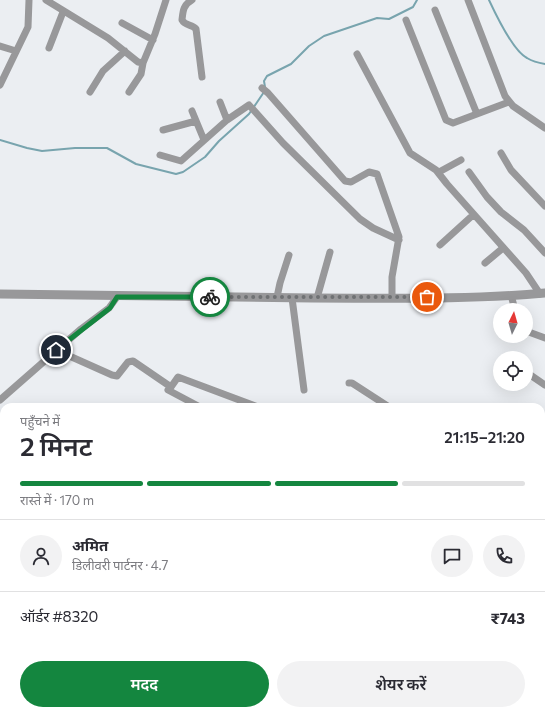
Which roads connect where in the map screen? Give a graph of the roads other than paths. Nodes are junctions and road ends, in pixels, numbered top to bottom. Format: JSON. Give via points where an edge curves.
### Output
{"nodes":[{"id":1,"x":29,"y":0,"type":"edge"},
{"id":2,"x":46,"y":0,"type":"edge"},
{"id":3,"x":166,"y":0,"type":"edge"},
{"id":4,"x":192,"y":0,"type":"edge"},
{"id":5,"x":468,"y":0,"type":"edge"},
{"id":6,"x":435,"y":10,"type":"dead end"},
{"id":7,"x":63,"y":12,"type":"junction"},
{"id":8,"x":406,"y":20,"type":"dead end"},
{"id":9,"x":122,"y":23,"type":"dead end"},
{"id":10,"x":153,"y":40,"type":"junction"},
{"id":11,"x":0,"y":46,"type":"edge"},
{"id":12,"x":49,"y":48,"type":"dead end"},
{"id":13,"x":125,"y":51,"type":"junction"},
{"id":14,"x":16,"y":52,"type":"junction"},
{"id":15,"x":357,"y":54,"type":"dead end"},
{"id":16,"x":143,"y":62,"type":"junction"},
{"id":17,"x":202,"y":77,"type":"dead end"},
{"id":18,"x":0,"y":85,"type":"edge"},
{"id":19,"x":262,"y":88,"type":"dead end"},
{"id":20,"x":90,"y":92,"type":"dead end"},
{"id":21,"x":129,"y":92,"type":"dead end"},
{"id":22,"x":220,"y":102,"type":"dead end"},
{"id":23,"x":508,"y":102,"type":"junction"},
{"id":24,"x":192,"y":111,"type":"dead end"},
{"id":25,"x":477,"y":114,"type":"junction"},
{"id":26,"x":227,"y":120,"type":"junction"},
{"id":27,"x":196,"y":121,"type":"junction"},
{"id":28,"x":545,"y":128,"type":"edge"},
{"id":29,"x":163,"y":130,"type":"dead end"},
{"id":30,"x":204,"y":140,"type":"junction"},
{"id":31,"x":502,"y":153,"type":"dead end"},
{"id":32,"x":160,"y":154,"type":"dead end"},
{"id":33,"x":461,"y":160,"type":"dead end"},
{"id":34,"x":439,"y":172,"type":"junction"},
{"id":35,"x":469,"y":172,"type":"dead end"},
{"id":36,"x":545,"y":206,"type":"edge"},
{"id":37,"x":474,"y":215,"type":"junction"},
{"id":38,"x":399,"y":240,"type":"junction"},
{"id":39,"x":440,"y":245,"type":"dead end"},
{"id":40,"x":503,"y":248,"type":"junction"},
{"id":41,"x":330,"y":252,"type":"dead end"},
{"id":42,"x":545,"y":253,"type":"edge"},
{"id":43,"x":289,"y":255,"type":"dead end"},
{"id":44,"x":484,"y":263,"type":"dead end"},
{"id":45,"x":542,"y":293,"type":"edge"},
{"id":46,"x":0,"y":294,"type":"edge"},
{"id":47,"x":511,"y":295,"type":"junction"},
{"id":48,"x":117,"y":297,"type":"junction"},
{"id":49,"x":277,"y":298,"type":"junction"},
{"id":50,"x":292,"y":298,"type":"junction"},
{"id":51,"x":317,"y":298,"type":"junction"},
{"id":52,"x":392,"y":298,"type":"junction"},
{"id":53,"x":513,"y":303,"type":"edge"},
{"id":54,"x":533,"y":334,"type":"edge"},
{"id":55,"x":545,"y":338,"type":"edge"},
{"id":56,"x":56,"y":350,"type":"junction"},
{"id":57,"x":533,"y":377,"type":"edge"},
{"id":58,"x":349,"y":383,"type":"dead end"},
{"id":59,"x":545,"y":385,"type":"edge"},
{"id":60,"x":171,"y":387,"type":"junction"},
{"id":61,"x":304,"y":390,"type":"dead end"},
{"id":62,"x":0,"y":400,"type":"edge"},
{"id":63,"x":192,"y":403,"type":"edge"},
{"id":64,"x":247,"y":403,"type":"edge"},
{"id":65,"x":383,"y":403,"type":"edge"}],
"edges":[{"from":1,"to":14,"type":"street","via":[[28,27]]},
{"from":2,"to":7,"type":"street"},
{"from":3,"to":10,"type":"street"},
{"from":4,"to":17,"type":"street","via":[[183,8],[182,20],[196,29]]},
{"from":5,"to":23,"type":"street"},
{"from":6,"to":25,"type":"street"},
{"from":7,"to":12,"type":"street"},
{"from":7,"to":13,"type":"street"},
{"from":8,"to":25,"type":"street","via":[[446,120],[453,123]]},
{"from":9,"to":10,"type":"street"},
{"from":10,"to":16,"type":"street"},
{"from":11,"to":14,"type":"street"},
{"from":13,"to":16,"type":"street","via":[[138,62]]},
{"from":13,"to":20,"type":"street","via":[[103,71]]},
{"from":14,"to":18,"type":"street"},
{"from":15,"to":34,"type":"street","via":[[410,153]]},
{"from":16,"to":21,"type":"street","via":[[141,74]]},
{"from":19,"to":38,"type":"street","via":[[345,181],[351,182],[369,172],[377,174]]},
{"from":22,"to":26,"type":"street"},
{"from":23,"to":25,"type":"street"},
{"from":23,"to":28,"type":"street"},
{"from":24,"to":27,"type":"street"},
{"from":26,"to":30,"type":"street"},
{"from":26,"to":38,"type":"street","via":[[249,105],[283,143],[360,219]]},
{"from":27,"to":29,"type":"street"},
{"from":27,"to":30,"type":"street"},
{"from":30,"to":32,"type":"street","via":[[181,161]]},
{"from":31,"to":36,"type":"street","via":[[511,170]]},
{"from":33,"to":34,"type":"street"},
{"from":34,"to":37,"type":"street"},
{"from":35,"to":42,"type":"street","via":[[501,212],[524,230]]},
{"from":37,"to":39,"type":"street"},
{"from":37,"to":40,"type":"street"},
{"from":38,"to":52,"type":"street","via":[[392,277]]},
{"from":40,"to":44,"type":"street"},
{"from":40,"to":45,"type":"street"},
{"from":41,"to":51,"type":"street"},
{"from":43,"to":49,"type":"street"},
{"from":45,"to":47,"type":"street"},
{"from":46,"to":48,"type":"street"},
{"from":47,"to":52,"type":"street"},
{"from":47,"to":53,"type":"street"},
{"from":48,"to":49,"type":"street"},
{"from":48,"to":56,"type":"street","via":[[110,308]]},
{"from":49,"to":50,"type":"street"},
{"from":50,"to":51,"type":"street"},
{"from":50,"to":61,"type":"street"},
{"from":51,"to":52,"type":"street"},
{"from":54,"to":55,"type":"street"},
{"from":56,"to":60,"type":"street","via":[[117,376],[128,362],[133,361]]},
{"from":56,"to":62,"type":"street"},
{"from":57,"to":59,"type":"street"},
{"from":58,"to":65,"type":"street"},
{"from":60,"to":63,"type":"street","via":[[168,390]]},
{"from":60,"to":64,"type":"street","via":[[178,377]]}]}
